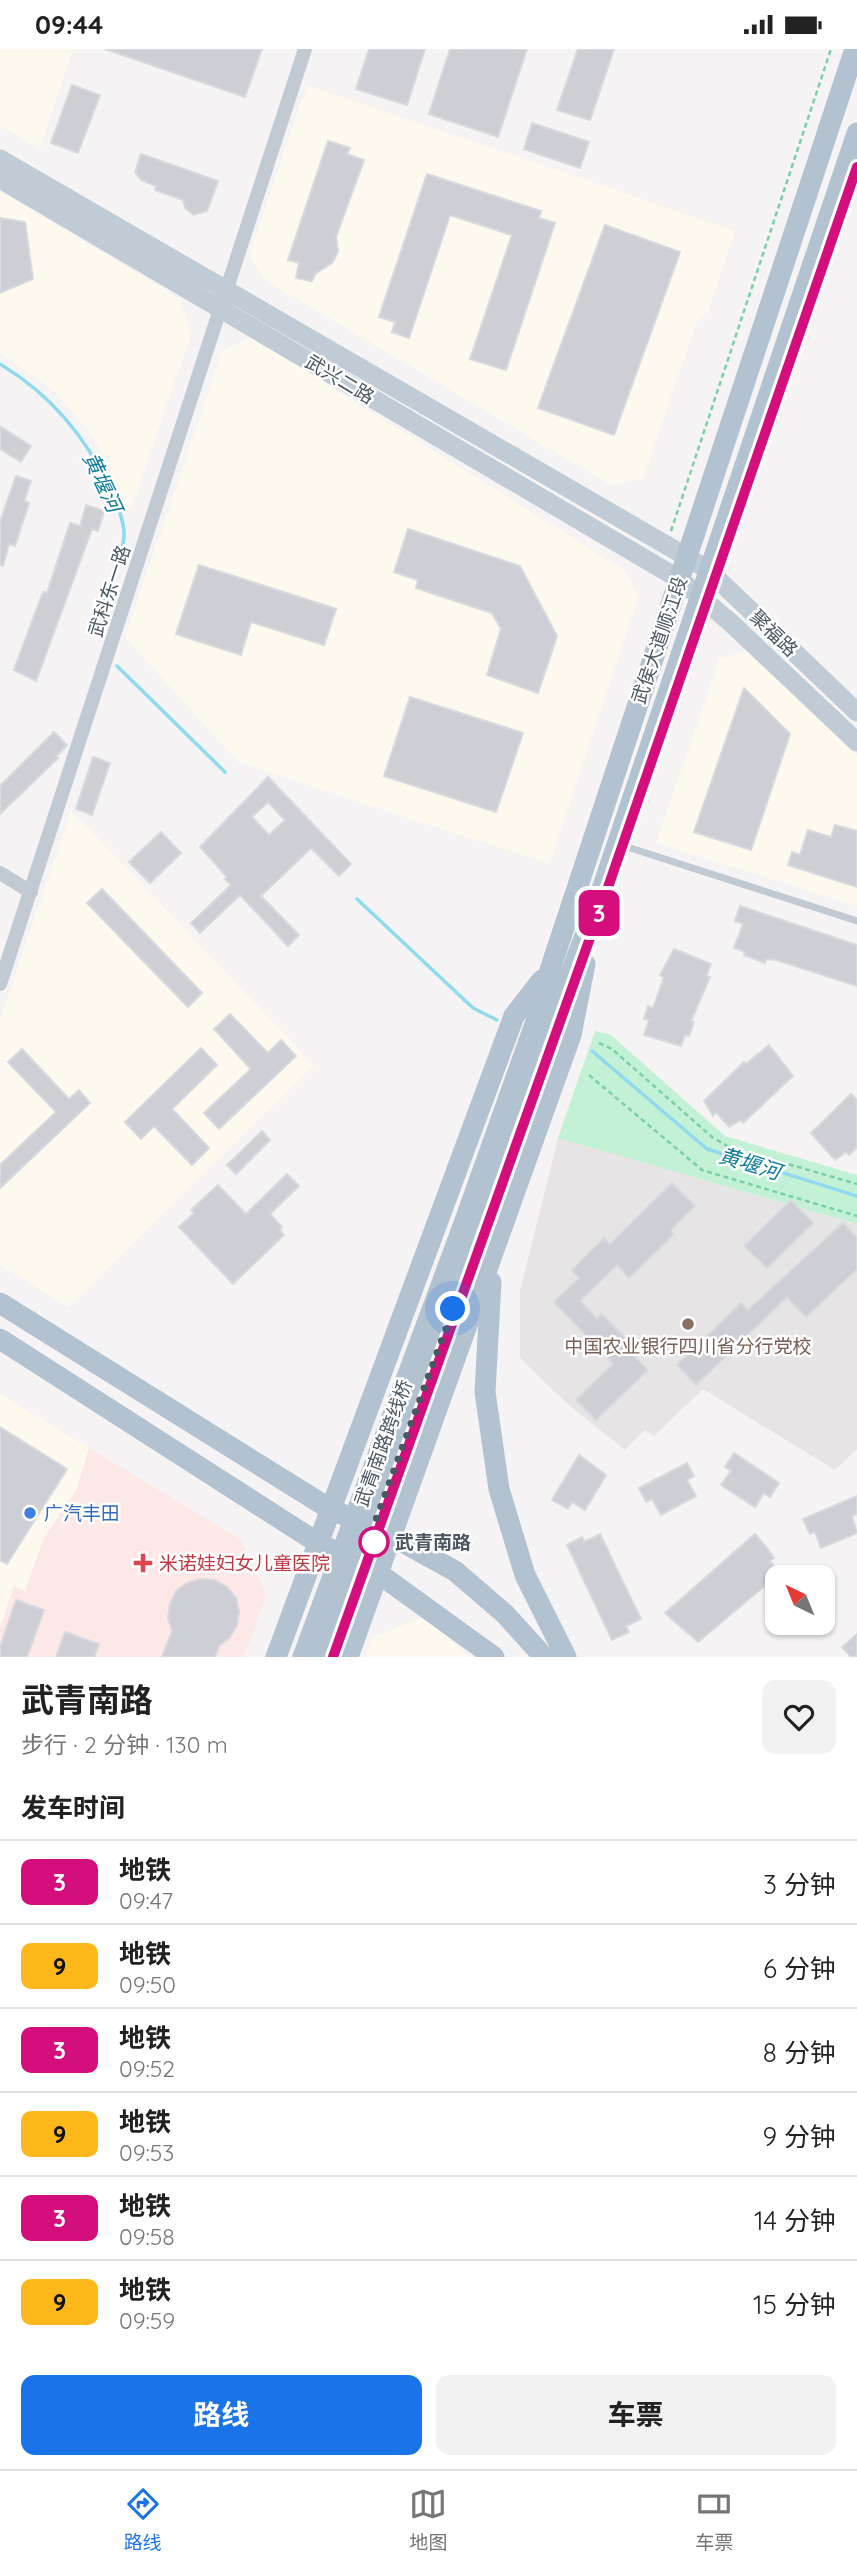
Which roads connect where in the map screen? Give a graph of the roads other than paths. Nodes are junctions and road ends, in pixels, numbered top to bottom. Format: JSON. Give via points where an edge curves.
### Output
{"nodes":[{"id":1,"x":305,"y":49,"type":"edge"},
{"id":2,"x":855,"y":49,"type":"edge"},
{"id":3,"x":857,"y":133,"type":"edge"},
{"id":4,"x":0,"y":159,"type":"edge"},
{"id":5,"x":0,"y":179,"type":"edge"},
{"id":6,"x":223,"y":300,"type":"junction"},
{"id":7,"x":731,"y":424,"type":"junction"},
{"id":8,"x":756,"y":430,"type":"junction"},
{"id":9,"x":687,"y":557,"type":"junction"},
{"id":10,"x":708,"y":570,"type":"junction"},
{"id":11,"x":679,"y":579,"type":"junction"},
{"id":12,"x":700,"y":595,"type":"junction"},
{"id":13,"x":857,"y":712,"type":"edge"},
{"id":14,"x":857,"y":742,"type":"edge"},
{"id":15,"x":617,"y":843,"type":"junction"},
{"id":16,"x":0,"y":873,"type":"edge"},
{"id":17,"x":31,"y":893,"type":"junction"},
{"id":18,"x":597,"y":904,"type":"junction"},
{"id":19,"x":857,"y":921,"type":"edge"},
{"id":20,"x":549,"y":973,"type":"junction"},
{"id":21,"x":0,"y":984,"type":"edge"},
{"id":22,"x":471,"y":1232,"type":"junction"},
{"id":23,"x":492,"y":1260,"type":"junction"},
{"id":24,"x":0,"y":1303,"type":"edge"},
{"id":25,"x":0,"y":1339,"type":"edge"},
{"id":26,"x":330,"y":1509,"type":"junction"},
{"id":27,"x":390,"y":1535,"type":"junction"},
{"id":28,"x":318,"y":1543,"type":"junction"},
{"id":29,"x":378,"y":1573,"type":"junction"},
{"id":30,"x":276,"y":1657,"type":"edge"},
{"id":31,"x":303,"y":1657,"type":"edge"},
{"id":32,"x":325,"y":1657,"type":"edge"},
{"id":33,"x":348,"y":1657,"type":"edge"},
{"id":34,"x":494,"y":1657,"type":"edge"},
{"id":35,"x":544,"y":1657,"type":"edge"},
{"id":36,"x":566,"y":1657,"type":"edge"}],
"edges":[{"from":1,"to":6,"type":"street","name":"武科东一路"},
{"from":2,"to":7,"type":"main road","name":"武侯大道顺江段"},
{"from":3,"to":8,"type":"main road","name":"武侯大道顺江段"},
{"from":4,"to":6,"type":"street"},
{"from":5,"to":6,"type":"street","name":"武兴二路"},
{"from":6,"to":9,"type":"street","name":"聚福路"},
{"from":6,"to":11,"type":"street","name":"武兴二路"},
{"from":6,"to":17,"type":"street","name":"武科东一路"},
{"from":7,"to":8,"type":"main road"},
{"from":7,"to":9,"type":"main road","name":"武侯大道顺江段"},
{"from":8,"to":10,"type":"main road","name":"武侯大道顺江段"},
{"from":9,"to":10,"type":"street","name":"聚福路"},
{"from":9,"to":11,"type":"main road","name":"武侯大道顺江段"},
{"from":10,"to":12,"type":"main road","name":"武侯大道顺江段"},
{"from":10,"to":13,"type":"street","name":"聚福路"},
{"from":11,"to":12,"type":"street","name":"武兴二路"},
{"from":11,"to":20,"type":"main road","name":"武侯大道顺江段"},
{"from":12,"to":14,"type":"street","name":"武兴二路"},
{"from":12,"to":15,"type":"main road","name":"武侯大道顺江段"},
{"from":15,"to":18,"type":"main road","name":"武侯大道顺江段"},
{"from":15,"to":19,"type":"lane"},
{"from":16,"to":17,"type":"street"},
{"from":17,"to":21,"type":"street","name":"武科东一路"},
{"from":18,"to":22,"type":"main road","name":"武侯大道顺江段"},
{"from":18,"to":23,"type":"main road","via":[[571,1035]]},
{"from":20,"to":22,"type":"main road","name":"武侯大道顺江段"},
{"from":20,"to":26,"type":"main road","via":[[514,1016]]},
{"from":22,"to":31,"type":"main road","name":"武青南路跨线桥","bridge":true},
{"from":22,"to":32,"type":"main road","name":"武青南路跨线桥","bridge":true},
{"from":23,"to":27,"type":"main road"},
{"from":23,"to":36,"type":"main road","via":[[485,1392],[499,1489],[525,1575]]},
{"from":24,"to":26,"type":"main road"},
{"from":25,"to":28,"type":"main road"},
{"from":26,"to":27,"type":"main road"},
{"from":26,"to":28,"type":"main road"},
{"from":27,"to":29,"type":"main road"},
{"from":27,"to":35,"type":"main road","via":[[455,1571],[505,1614]]},
{"from":28,"to":29,"type":"main road"},
{"from":28,"to":30,"type":"main road"},
{"from":29,"to":33,"type":"main road"},
{"from":29,"to":34,"type":"main road"}]}
